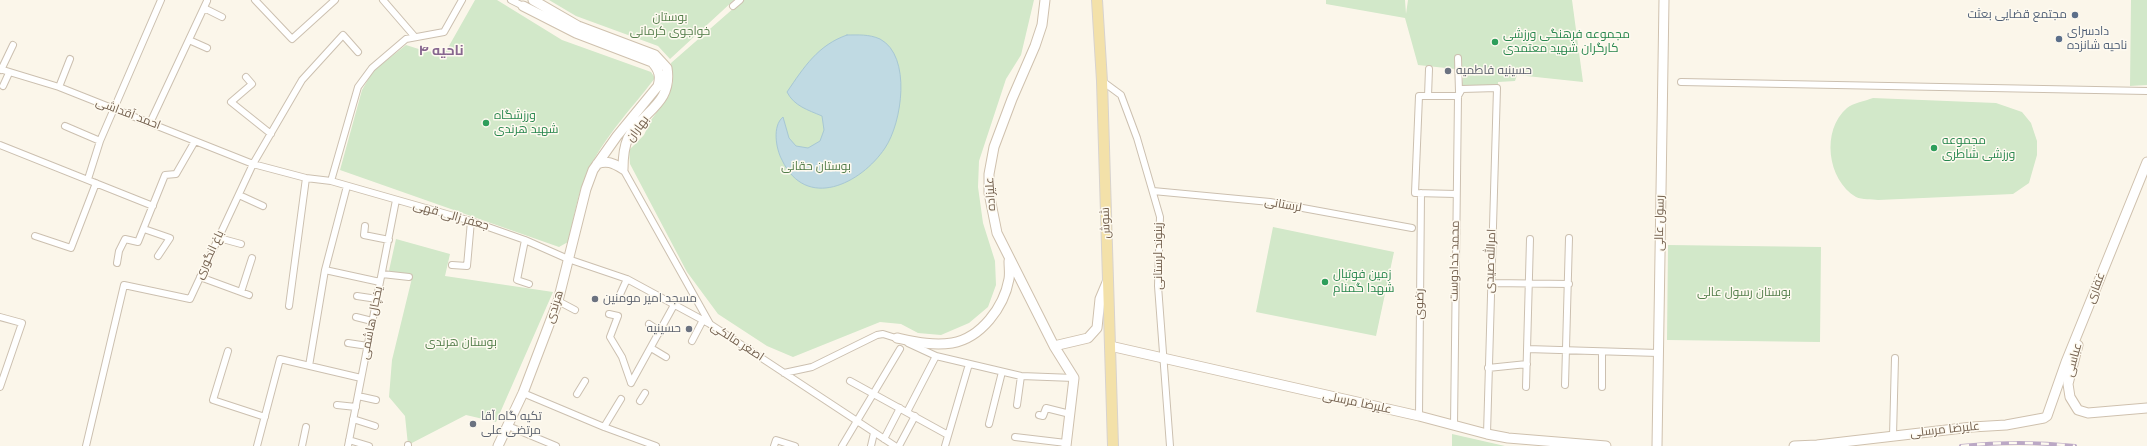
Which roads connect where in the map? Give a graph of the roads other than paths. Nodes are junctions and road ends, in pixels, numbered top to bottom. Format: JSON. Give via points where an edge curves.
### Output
{"nodes":[{"id":1,"x":161,"y":0,"type":"edge"},
{"id":2,"x":255,"y":0,"type":"edge"},
{"id":3,"x":335,"y":0,"type":"edge"},
{"id":4,"x":384,"y":0,"type":"edge"},
{"id":5,"x":462,"y":0,"type":"edge"},
{"id":6,"x":511,"y":0,"type":"edge"},
{"id":7,"x":533,"y":0,"type":"edge"},
{"id":8,"x":740,"y":0,"type":"edge"},
{"id":9,"x":1045,"y":0,"type":"edge"},
{"id":10,"x":1097,"y":0,"type":"edge"},
{"id":11,"x":1664,"y":0,"type":"edge"},
{"id":12,"x":207,"y":2,"type":"dead end"},
{"id":13,"x":523,"y":6,"type":"joint"},
{"id":14,"x":733,"y":6,"type":"dead end"},
{"id":15,"x":204,"y":8,"type":"junction"},
{"id":16,"x":222,"y":17,"type":"dead end"},
{"id":17,"x":415,"y":37,"type":"junction"},
{"id":18,"x":189,"y":40,"type":"junction"},
{"id":19,"x":12,"y":45,"type":"dead end"},
{"id":20,"x":207,"y":48,"type":"dead end"},
{"id":21,"x":358,"y":52,"type":"dead end"},
{"id":22,"x":1458,"y":58,"type":"dead end"},
{"id":23,"x":70,"y":59,"type":"dead end"},
{"id":24,"x":1429,"y":69,"type":"dead end"},
{"id":25,"x":1,"y":70,"type":"edge"},
{"id":26,"x":9,"y":73,"type":"junction"},
{"id":27,"x":246,"y":77,"type":"dead end"},
{"id":28,"x":1102,"y":81,"type":"junction"},
{"id":29,"x":1681,"y":82,"type":"dead end"},
{"id":30,"x":3,"y":86,"type":"dead end"},
{"id":31,"x":59,"y":87,"type":"junction"},
{"id":32,"x":2147,"y":91,"type":"edge"},
{"id":33,"x":1459,"y":94,"type":"junction"},
{"id":34,"x":1428,"y":96,"type":"junction"},
{"id":35,"x":114,"y":110,"type":"junction"},
{"id":36,"x":150,"y":123,"type":"junction"},
{"id":37,"x":65,"y":126,"type":"dead end"},
{"id":38,"x":271,"y":134,"type":"junction"},
{"id":39,"x":100,"y":141,"type":"junction"},
{"id":40,"x":195,"y":141,"type":"junction"},
{"id":41,"x":0,"y":145,"type":"edge"},
{"id":42,"x":2147,"y":162,"type":"edge"},
{"id":43,"x":253,"y":164,"type":"junction"},
{"id":44,"x":597,"y":164,"type":"junction"},
{"id":45,"x":623,"y":169,"type":"junction"},
{"id":46,"x":306,"y":178,"type":"junction"},
{"id":47,"x":88,"y":179,"type":"junction"},
{"id":48,"x":331,"y":181,"type":"junction"},
{"id":49,"x":96,"y":183,"type":"junction"},
{"id":50,"x":347,"y":186,"type":"junction"},
{"id":51,"x":1153,"y":191,"type":"junction"},
{"id":52,"x":1421,"y":193,"type":"junction"},
{"id":53,"x":1456,"y":194,"type":"junction"},
{"id":54,"x":239,"y":196,"type":"junction"},
{"id":55,"x":396,"y":200,"type":"junction"},
{"id":56,"x":153,"y":206,"type":"junction"},
{"id":57,"x":263,"y":206,"type":"dead end"},
{"id":58,"x":471,"y":221,"type":"junction"},
{"id":59,"x":365,"y":226,"type":"dead end"},
{"id":60,"x":144,"y":228,"type":"junction"},
{"id":61,"x":1412,"y":228,"type":"dead end"},
{"id":62,"x":35,"y":236,"type":"dead end"},
{"id":63,"x":219,"y":238,"type":"junction"},
{"id":64,"x":1569,"y":238,"type":"dead end"},
{"id":65,"x":1530,"y":239,"type":"dead end"},
{"id":66,"x":388,"y":240,"type":"junction"},
{"id":67,"x":526,"y":240,"type":"junction"},
{"id":68,"x":241,"y":244,"type":"dead end"},
{"id":69,"x":158,"y":256,"type":"dead end"},
{"id":70,"x":252,"y":258,"type":"dead end"},
{"id":71,"x":1008,"y":258,"type":"junction"},
{"id":72,"x":568,"y":259,"type":"junction"},
{"id":73,"x":117,"y":263,"type":"dead end"},
{"id":74,"x":452,"y":265,"type":"dead end"},
{"id":75,"x":325,"y":270,"type":"junction"},
{"id":76,"x":382,"y":274,"type":"junction"},
{"id":77,"x":200,"y":277,"type":"junction"},
{"id":78,"x":409,"y":277,"type":"dead end"},
{"id":79,"x":627,"y":279,"type":"junction"},
{"id":80,"x":1108,"y":280,"type":"junction"},
{"id":81,"x":380,"y":282,"type":"junction"},
{"id":82,"x":1490,"y":283,"type":"junction"},
{"id":83,"x":1529,"y":283,"type":"junction"},
{"id":84,"x":529,"y":284,"type":"dead end"},
{"id":85,"x":1569,"y":284,"type":"junction"},
{"id":86,"x":241,"y":292,"type":"junction"},
{"id":87,"x":249,"y":295,"type":"dead end"},
{"id":88,"x":357,"y":296,"type":"dead end"},
{"id":89,"x":377,"y":299,"type":"junction"},
{"id":90,"x":618,"y":299,"type":"dead end"},
{"id":91,"x":558,"y":302,"type":"junction"},
{"id":92,"x":674,"y":305,"type":"junction"},
{"id":93,"x":289,"y":306,"type":"dead end"},
{"id":94,"x":575,"y":310,"type":"dead end"},
{"id":95,"x":2087,"y":311,"type":"junction"},
{"id":96,"x":609,"y":314,"type":"dead end"},
{"id":97,"x":0,"y":317,"type":"edge"},
{"id":98,"x":356,"y":317,"type":"dead end"},
{"id":99,"x":703,"y":320,"type":"junction"},
{"id":100,"x":372,"y":321,"type":"junction"},
{"id":101,"x":649,"y":324,"type":"dead end"},
{"id":102,"x":710,"y":324,"type":"junction"},
{"id":103,"x":661,"y":332,"type":"junction"},
{"id":104,"x":897,"y":338,"type":"junction"},
{"id":105,"x":692,"y":341,"type":"dead end"},
{"id":106,"x":348,"y":342,"type":"dead end"},
{"id":107,"x":368,"y":346,"type":"junction"},
{"id":108,"x":1054,"y":346,"type":"junction"},
{"id":109,"x":1110,"y":346,"type":"junction"},
{"id":110,"x":651,"y":348,"type":"junction"},
{"id":111,"x":900,"y":349,"type":"dead end"},
{"id":112,"x":1527,"y":349,"type":"junction"},
{"id":113,"x":1567,"y":350,"type":"junction"},
{"id":114,"x":228,"y":351,"type":"dead end"},
{"id":115,"x":1602,"y":352,"type":"junction"},
{"id":116,"x":1658,"y":353,"type":"junction"},
{"id":117,"x":936,"y":356,"type":"junction"},
{"id":118,"x":666,"y":357,"type":"dead end"},
{"id":119,"x":1164,"y":358,"type":"junction"},
{"id":120,"x":1895,"y":358,"type":"dead end"},
{"id":121,"x":970,"y":364,"type":"junction"},
{"id":122,"x":1527,"y":364,"type":"junction"},
{"id":123,"x":309,"y":366,"type":"junction"},
{"id":124,"x":1488,"y":368,"type":"junction"},
{"id":125,"x":1002,"y":372,"type":"junction"},
{"id":126,"x":784,"y":373,"type":"junction"},
{"id":127,"x":1022,"y":376,"type":"junction"},
{"id":128,"x":361,"y":378,"type":"junction"},
{"id":129,"x":1074,"y":378,"type":"junction"},
{"id":130,"x":585,"y":381,"type":"dead end"},
{"id":131,"x":850,"y":381,"type":"dead end"},
{"id":132,"x":1565,"y":385,"type":"dead end"},
{"id":133,"x":0,"y":387,"type":"edge"},
{"id":134,"x":1526,"y":387,"type":"dead end"},
{"id":135,"x":1602,"y":387,"type":"dead end"},
{"id":136,"x":523,"y":393,"type":"junction"},
{"id":137,"x":645,"y":393,"type":"dead end"},
{"id":138,"x":873,"y":393,"type":"junction"},
{"id":139,"x":577,"y":394,"type":"dead end"},
{"id":140,"x":358,"y":396,"type":"junction"},
{"id":141,"x":621,"y":399,"type":"dead end"},
{"id":142,"x":376,"y":400,"type":"dead end"},
{"id":143,"x":640,"y":401,"type":"dead end"},
{"id":144,"x":337,"y":405,"type":"dead end"},
{"id":145,"x":1017,"y":405,"type":"dead end"},
{"id":146,"x":356,"y":407,"type":"junction"},
{"id":147,"x":900,"y":408,"type":"junction"},
{"id":148,"x":2147,"y":408,"type":"edge"},
{"id":149,"x":907,"y":412,"type":"junction"},
{"id":150,"x":1038,"y":414,"type":"dead end"},
{"id":151,"x":1070,"y":414,"type":"junction"},
{"id":152,"x":915,"y":416,"type":"junction"},
{"id":153,"x":1419,"y":416,"type":"junction"},
{"id":154,"x":2047,"y":416,"type":"joint"},
{"id":155,"x":265,"y":417,"type":"junction"},
{"id":156,"x":353,"y":419,"type":"junction"},
{"id":157,"x":858,"y":422,"type":"junction"},
{"id":158,"x":989,"y":424,"type":"dead end"},
{"id":159,"x":375,"y":426,"type":"dead end"},
{"id":160,"x":508,"y":426,"type":"junction"},
{"id":161,"x":1454,"y":426,"type":"junction"},
{"id":162,"x":306,"y":427,"type":"dead end"},
{"id":163,"x":604,"y":427,"type":"junction"},
{"id":164,"x":874,"y":433,"type":"junction"},
{"id":165,"x":1486,"y":434,"type":"junction"},
{"id":166,"x":948,"y":435,"type":"junction"},
{"id":167,"x":1893,"y":436,"type":"junction"},
{"id":168,"x":1015,"y":437,"type":"dead end"},
{"id":169,"x":884,"y":439,"type":"junction"},
{"id":170,"x":1508,"y":442,"type":"edge"},
{"id":171,"x":348,"y":443,"type":"edge"},
{"id":172,"x":775,"y":443,"type":"edge"},
{"id":173,"x":643,"y":444,"type":"edge"},
{"id":174,"x":1066,"y":444,"type":"edge"},
{"id":175,"x":86,"y":446,"type":"edge"},
{"id":176,"x":257,"y":446,"type":"edge"},
{"id":177,"x":302,"y":446,"type":"edge"},
{"id":178,"x":369,"y":446,"type":"edge"},
{"id":179,"x":498,"y":446,"type":"edge"},
{"id":180,"x":556,"y":446,"type":"edge"},
{"id":181,"x":656,"y":446,"type":"edge"},
{"id":182,"x":795,"y":446,"type":"edge"},
{"id":183,"x":842,"y":446,"type":"edge"},
{"id":184,"x":871,"y":446,"type":"edge"},
{"id":185,"x":894,"y":446,"type":"edge"},
{"id":186,"x":899,"y":446,"type":"edge"},
{"id":187,"x":945,"y":446,"type":"edge"},
{"id":188,"x":1113,"y":446,"type":"edge"},
{"id":189,"x":1170,"y":446,"type":"edge"},
{"id":190,"x":1606,"y":446,"type":"edge"},
{"id":191,"x":1657,"y":446,"type":"edge"},
{"id":192,"x":1794,"y":446,"type":"edge"}],
"edges":[{"from":1,"to":35,"type":"street"},
{"from":2,"to":3,"type":"street","via":[[292,40]]},
{"from":4,"to":17,"type":"street"},
{"from":5,"to":17,"type":"street","via":[[444,32]]},
{"from":6,"to":13,"type":"street"},
{"from":7,"to":45,"type":"street","name":"بهاران","via":[[578,26],[655,55],[667,68],[668,88],[630,136]]},
{"from":8,"to":14,"type":"street"},
{"from":9,"to":71,"type":"street","name":"علیزاده","via":[[1040,34],[994,147],[989,174],[992,217]]},
{"from":10,"to":28,"type":"main road","name":"شوش"},
{"from":11,"to":116,"type":"street","name":"رسول عالی"},
{"from":12,"to":15,"type":"street"},
{"from":13,"to":44,"type":"street","name":"بهاران","via":[[576,33],[652,62],[659,72],[658,86]]},
{"from":15,"to":16,"type":"street"},
{"from":15,"to":18,"type":"street"},
{"from":17,"to":48,"type":"street","via":[[406,39],[364,76],[358,88]]},
{"from":18,"to":20,"type":"street"},
{"from":18,"to":36,"type":"street"},
{"from":19,"to":25,"type":"street"},
{"from":21,"to":38,"type":"street","name":"باغ انگوری","via":[[343,35],[302,80]]},
{"from":22,"to":33,"type":"street","name":"محمد خدادوست"},
{"from":23,"to":31,"type":"street"},
{"from":24,"to":34,"type":"street"},
{"from":25,"to":26,"type":"street","name":"احمد آقداشی"},
{"from":26,"to":30,"type":"street"},
{"from":26,"to":31,"type":"street","name":"احمد آقداشی"},
{"from":27,"to":38,"type":"street","via":[[252,84],[231,102]]},
{"from":28,"to":51,"type":"street","name":"زینوند لرستانی","via":[[1121,95]]},
{"from":28,"to":80,"type":"main road","name":"شوش"},
{"from":29,"to":32,"type":"street"},
{"from":31,"to":35,"type":"street","name":"احمد آقداشی"},
{"from":33,"to":34,"type":"street"},
{"from":33,"to":53,"type":"street","name":"محمد خدادوست"},
{"from":33,"to":82,"type":"street","name":"امرالله صیدی","via":[[1462,89],[1497,88]]},
{"from":34,"to":52,"type":"street","via":[[1419,96],[1415,193]]},
{"from":35,"to":36,"type":"street","name":"احمد آقداشی"},
{"from":35,"to":39,"type":"street"},
{"from":36,"to":40,"type":"street","name":"احمد آقداشی"},
{"from":37,"to":39,"type":"street"},
{"from":38,"to":43,"type":"street","name":"باغ انگوری"},
{"from":39,"to":47,"type":"street"},
{"from":40,"to":43,"type":"street","name":"احمد آقداشی"},
{"from":40,"to":56,"type":"street","via":[[176,174],[165,175]]},
{"from":41,"to":47,"type":"street"},
{"from":42,"to":95,"type":"street","name":"غفاری"},
{"from":43,"to":46,"type":"street","name":"احمد آقداشی"},
{"from":43,"to":54,"type":"street","name":"باغ انگوری"},
{"from":44,"to":45,"type":"street","via":[[611,162]]},
{"from":44,"to":72,"type":"street","name":"هرندی","via":[[586,189]]},
{"from":45,"to":102,"type":"street"},
{"from":46,"to":48,"type":"street","name":"جعفر زالی قهی"},
{"from":46,"to":93,"type":"street"},
{"from":47,"to":49,"type":"street"},
{"from":48,"to":50,"type":"street","name":"جعفر زالی قهی"},
{"from":49,"to":56,"type":"street"},
{"from":49,"to":62,"type":"street","via":[[71,248]]},
{"from":50,"to":55,"type":"street","name":"جعفر زالی قهی"},
{"from":50,"to":75,"type":"street"},
{"from":51,"to":61,"type":"street","name":"لرستانی","via":[[1270,202]]},
{"from":51,"to":119,"type":"street","name":"زینوند لرستانی","via":[[1160,217],[1158,286]]},
{"from":52,"to":53,"type":"street"},
{"from":52,"to":153,"type":"street","name":"رضوی"},
{"from":53,"to":161,"type":"street","name":"محمد خدادوست"},
{"from":54,"to":57,"type":"street"},
{"from":54,"to":63,"type":"street","name":"باغ انگوری"},
{"from":55,"to":58,"type":"street","name":"جعفر زالی قهی"},
{"from":55,"to":66,"type":"street","name":"یخچال هاشمی"},
{"from":56,"to":60,"type":"street"},
{"from":58,"to":67,"type":"street","name":"جعفر زالی قهی"},
{"from":58,"to":74,"type":"street","via":[[467,266]]},
{"from":59,"to":66,"type":"street","via":[[364,235]]},
{"from":60,"to":69,"type":"street","via":[[170,238]]},
{"from":60,"to":73,"type":"street","via":[[138,242],[125,240]]},
{"from":63,"to":68,"type":"street"},
{"from":63,"to":77,"type":"street","name":"باغ انگوری"},
{"from":64,"to":85,"type":"street"},
{"from":65,"to":83,"type":"street"},
{"from":66,"to":76,"type":"street","name":"یخچال هاشمی"},
{"from":67,"to":72,"type":"street","name":"جعفر زالی قهی"},
{"from":67,"to":84,"type":"street","via":[[517,280]]},
{"from":70,"to":86,"type":"street"},
{"from":71,"to":104,"type":"street","via":[[1010,278],[1003,297],[991,318],[975,333],[954,343],[944,344],[921,344]]},
{"from":71,"to":108,"type":"street","name":"علیزاده"},
{"from":72,"to":79,"type":"street","name":"اصغر مالکی"},
{"from":72,"to":91,"type":"street","name":"هرندی"},
{"from":75,"to":81,"type":"street"},
{"from":75,"to":123,"type":"street"},
{"from":76,"to":78,"type":"street"},
{"from":76,"to":81,"type":"street","name":"یخچال هاشمی"},
{"from":77,"to":86,"type":"street"},
{"from":77,"to":175,"type":"street","name":"باغ انگوری","via":[[190,299],[124,285]]},
{"from":79,"to":90,"type":"street"},
{"from":79,"to":92,"type":"street","name":"اصغر مالکی"},
{"from":80,"to":108,"type":"street","via":[[1100,299],[1097,328],[1088,338]]},
{"from":80,"to":109,"type":"main road","name":"شوش"},
{"from":81,"to":89,"type":"street","name":"یخچال هاشمی"},
{"from":82,"to":83,"type":"street"},
{"from":82,"to":124,"type":"street","name":"امرالله صیدی"},
{"from":83,"to":85,"type":"street"},
{"from":83,"to":112,"type":"street"},
{"from":85,"to":113,"type":"street"},
{"from":86,"to":87,"type":"street"},
{"from":88,"to":89,"type":"street"},
{"from":89,"to":100,"type":"street","name":"یخچال هاشمی"},
{"from":91,"to":94,"type":"street"},
{"from":91,"to":136,"type":"street","name":"هرندی"},
{"from":92,"to":99,"type":"street","name":"اصغر مالکی"},
{"from":92,"to":103,"type":"street"},
{"from":95,"to":148,"type":"street","name":"عباسی","via":[[2068,384],[2074,406],[2088,413]]},
{"from":95,"to":154,"type":"street","name":"غفاری"},
{"from":96,"to":110,"type":"street","via":[[618,316],[610,337],[622,357],[630,383]]},
{"from":97,"to":133,"type":"street","via":[[22,323]]},
{"from":98,"to":100,"type":"street"},
{"from":99,"to":102,"type":"street","name":"اصغر مالکی"},
{"from":99,"to":105,"type":"street"},
{"from":100,"to":107,"type":"street","name":"یخچال هاشمی"},
{"from":101,"to":103,"type":"street"},
{"from":102,"to":126,"type":"street","name":"اصغر مالکی"},
{"from":103,"to":110,"type":"street"},
{"from":104,"to":117,"type":"street"},
{"from":104,"to":126,"type":"street","via":[[877,335],[812,367]]},
{"from":106,"to":107,"type":"street"},
{"from":107,"to":128,"type":"street","name":"یخچال هاشمی"},
{"from":108,"to":129,"type":"street","name":"علیزاده"},
{"from":109,"to":119,"type":"street","name":"علیرضا مرسلی"},
{"from":109,"to":188,"type":"main road","name":"شوش"},
{"from":110,"to":118,"type":"street"},
{"from":111,"to":138,"type":"street"},
{"from":112,"to":113,"type":"street"},
{"from":112,"to":122,"type":"street"},
{"from":113,"to":115,"type":"street"},
{"from":113,"to":132,"type":"street"},
{"from":114,"to":155,"type":"street","via":[[213,400]]},
{"from":115,"to":116,"type":"street"},
{"from":115,"to":135,"type":"street"},
{"from":116,"to":191,"type":"street","name":"رسول عالی"},
{"from":117,"to":121,"type":"street"},
{"from":117,"to":149,"type":"street"},
{"from":119,"to":153,"type":"street","name":"علیرضا مرسلی"},
{"from":119,"to":189,"type":"street","name":"زینوند لرستانی"},
{"from":120,"to":167,"type":"street"},
{"from":121,"to":125,"type":"street"},
{"from":121,"to":166,"type":"street"},
{"from":122,"to":124,"type":"street"},
{"from":122,"to":134,"type":"street"},
{"from":123,"to":128,"type":"street"},
{"from":123,"to":155,"type":"street","via":[[280,359]]},
{"from":124,"to":165,"type":"street","name":"امرالله صیدی"},
{"from":125,"to":127,"type":"street"},
{"from":125,"to":158,"type":"street"},
{"from":126,"to":157,"type":"street","name":"اصغر مالکی"},
{"from":127,"to":129,"type":"street"},
{"from":127,"to":145,"type":"street"},
{"from":128,"to":140,"type":"street","name":"یخچال هاشمی"},
{"from":129,"to":151,"type":"street"},
{"from":130,"to":139,"type":"street"},
{"from":131,"to":138,"type":"street"},
{"from":136,"to":160,"type":"street","name":"هرندی"},
{"from":136,"to":163,"type":"street"},
{"from":137,"to":143,"type":"street"},
{"from":138,"to":147,"type":"street"},
{"from":138,"to":157,"type":"street"},
{"from":140,"to":142,"type":"street"},
{"from":140,"to":146,"type":"street","name":"یخچال هاشمی"},
{"from":141,"to":163,"type":"street"},
{"from":144,"to":146,"type":"street"},
{"from":146,"to":156,"type":"street","name":"یخچال هاشمی"},
{"from":147,"to":149,"type":"street"},
{"from":147,"to":169,"type":"street"},
{"from":149,"to":152,"type":"street"},
{"from":150,"to":151,"type":"street","via":[[1043,416],[1046,408]]},
{"from":151,"to":174,"type":"street"},
{"from":152,"to":166,"type":"street"},
{"from":152,"to":186,"type":"street"},
{"from":153,"to":161,"type":"street","name":"علیرضا مرسلی"},
{"from":154,"to":167,"type":"street","name":"علیرضا مرسلی","via":[[2039,421]]},
{"from":155,"to":176,"type":"street"},
{"from":156,"to":159,"type":"street"},
{"from":156,"to":171,"type":"street","name":"یخچال هاشمی"},
{"from":157,"to":164,"type":"street","name":"اصغر مالکی"},
{"from":157,"to":183,"type":"street"},
{"from":160,"to":179,"type":"street","name":"هرندی"},
{"from":160,"to":180,"type":"street"},
{"from":161,"to":165,"type":"street","name":"علیرضا مرسلی"},
{"from":162,"to":177,"type":"street"},
{"from":163,"to":173,"type":"street"},
{"from":164,"to":169,"type":"street","name":"اصغر مالکی"},
{"from":164,"to":184,"type":"street"},
{"from":165,"to":170,"type":"street","name":"علیرضا مرسلی"},
{"from":166,"to":187,"type":"street"},
{"from":167,"to":192,"type":"street","name":"علیرضا مرسلی"},
{"from":168,"to":174,"type":"street"},
{"from":169,"to":185,"type":"street","name":"اصغر مالکی"},
{"from":170,"to":190,"type":"street","name":"علیرضا مرسلی"},
{"from":171,"to":178,"type":"street"},
{"from":172,"to":182,"type":"street"},
{"from":173,"to":181,"type":"street"}]}
